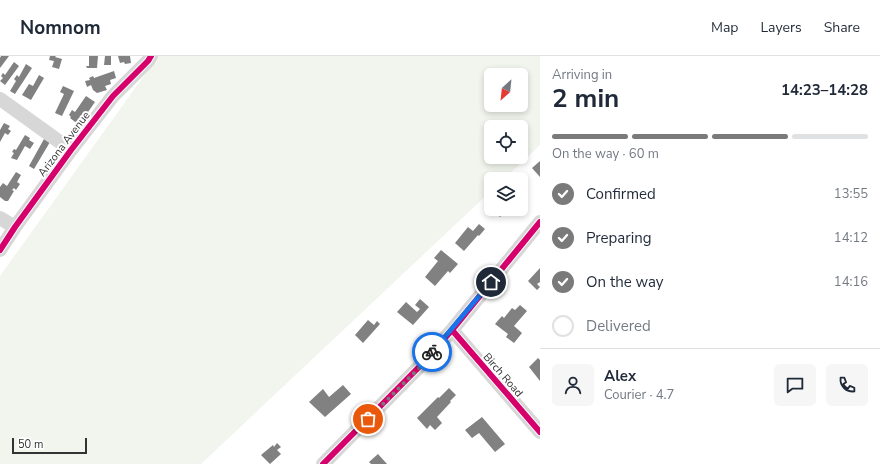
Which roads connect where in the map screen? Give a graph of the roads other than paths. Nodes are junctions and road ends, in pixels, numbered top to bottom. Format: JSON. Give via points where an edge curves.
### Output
{"nodes":[{"id":1,"x":152,"y":56,"type":"edge"},
{"id":2,"x":0,"y":99,"type":"edge"},
{"id":3,"x":71,"y":150,"type":"junction"},
{"id":4,"x":0,"y":218,"type":"edge"},
{"id":5,"x":540,"y":222,"type":"edge"},
{"id":6,"x":15,"y":227,"type":"junction"},
{"id":7,"x":0,"y":250,"type":"edge"},
{"id":8,"x":452,"y":330,"type":"junction"},
{"id":9,"x":540,"y":432,"type":"edge"},
{"id":10,"x":327,"y":463,"type":"edge"}],
"edges":[{"from":1,"to":3,"type":"street","name":"Arizona Avenue","via":[[113,96]]},
{"from":2,"to":3,"type":"street","name":"Arizona Avenue"},
{"from":3,"to":6,"type":"street","name":"Arizona Avenue"},
{"from":4,"to":6,"type":"street"},
{"from":5,"to":8,"type":"street"},
{"from":6,"to":7,"type":"street","name":"Arizona Avenue"},
{"from":8,"to":9,"type":"street","name":"Birch Road"},
{"from":8,"to":10,"type":"street","via":[[420,367]]}]}
